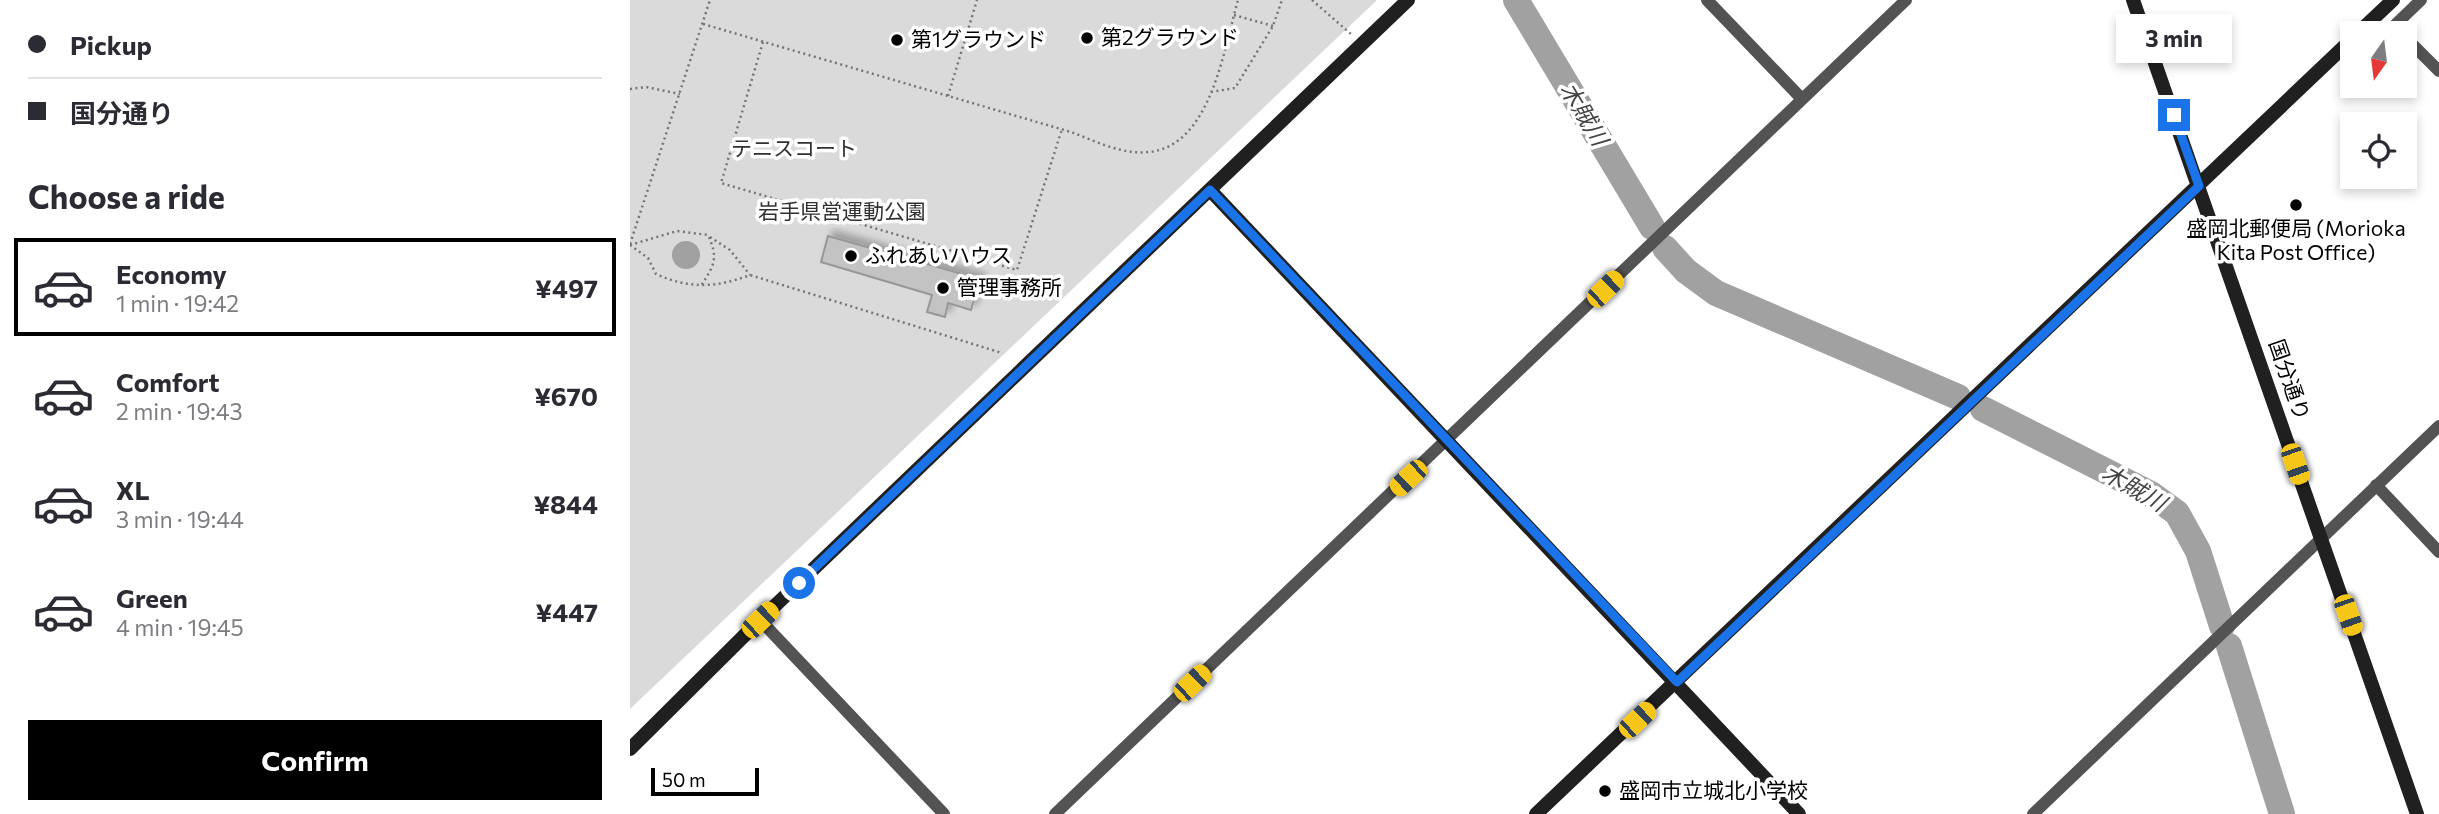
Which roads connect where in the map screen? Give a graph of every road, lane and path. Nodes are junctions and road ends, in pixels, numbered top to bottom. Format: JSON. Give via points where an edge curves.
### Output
{"nodes":[{"id":1,"x":710,"y":0,"type":"edge"},
{"id":2,"x":977,"y":0,"type":"edge"},
{"id":3,"x":1238,"y":0,"type":"edge"},
{"id":4,"x":1282,"y":0,"type":"edge"},
{"id":5,"x":1312,"y":0,"type":"edge"},
{"id":6,"x":1408,"y":0,"type":"edge"},
{"id":7,"x":1707,"y":0,"type":"edge"},
{"id":8,"x":1906,"y":0,"type":"edge"},
{"id":9,"x":2133,"y":0,"type":"edge"},
{"id":10,"x":2393,"y":0,"type":"edge"},
{"id":11,"x":2421,"y":0,"type":"edge"},
{"id":12,"x":2380,"y":12,"type":"junction"},
{"id":13,"x":1234,"y":15,"type":"junction"},
{"id":14,"x":2371,"y":21,"type":"edge"},
{"id":15,"x":2389,"y":21,"type":"edge"},
{"id":16,"x":2407,"y":21,"type":"edge"},
{"id":17,"x":704,"y":24,"type":"junction"},
{"id":18,"x":1273,"y":26,"type":"junction"},
{"id":19,"x":763,"y":42,"type":"junction"},
{"id":20,"x":1361,"y":44,"type":"junction"},
{"id":21,"x":2417,"y":49,"type":"edge"},
{"id":22,"x":2340,"y":51,"type":"edge"},
{"id":23,"x":2439,"y":71,"type":"edge"},
{"id":24,"x":630,"y":89,"type":"edge"},
{"id":25,"x":1211,"y":92,"type":"junction"},
{"id":26,"x":680,"y":94,"type":"junction"},
{"id":27,"x":948,"y":96,"type":"junction"},
{"id":28,"x":1802,"y":99,"type":"junction"},
{"id":29,"x":1062,"y":129,"type":"junction"},
{"id":30,"x":2199,"y":186,"type":"junction"},
{"id":31,"x":1210,"y":190,"type":"junction"},
{"id":32,"x":708,"y":236,"type":"junction"},
{"id":33,"x":630,"y":245,"type":"edge"},
{"id":34,"x":750,"y":275,"type":"junction"},
{"id":35,"x":701,"y":286,"type":"junction"},
{"id":36,"x":1002,"y":353,"type":"dead end"},
{"id":37,"x":2437,"y":430,"type":"edge"},
{"id":38,"x":1447,"y":441,"type":"junction"},
{"id":39,"x":2376,"y":485,"type":"junction"},
{"id":40,"x":2322,"y":541,"type":"junction"},
{"id":41,"x":2439,"y":552,"type":"edge"},
{"id":42,"x":760,"y":620,"type":"junction"},
{"id":43,"x":1677,"y":682,"type":"junction"},
{"id":44,"x":630,"y":749,"type":"edge"},
{"id":45,"x":944,"y":814,"type":"edge"},
{"id":46,"x":1055,"y":814,"type":"edge"},
{"id":47,"x":1536,"y":814,"type":"edge"},
{"id":48,"x":1799,"y":814,"type":"edge"},
{"id":49,"x":2033,"y":814,"type":"edge"},
{"id":50,"x":2417,"y":814,"type":"edge"}],
"edges":[{"from":1,"to":17,"type":"path"},
{"from":2,"to":27,"type":"path"},
{"from":3,"to":13,"type":"path"},
{"from":4,"to":18,"type":"path"},
{"from":5,"to":20,"type":"path"},
{"from":6,"to":20,"type":"street"},
{"from":7,"to":28,"type":"street"},
{"from":8,"to":28,"type":"street"},
{"from":9,"to":30,"type":"street","name":"国分通り"},
{"from":10,"to":12,"type":"street"},
{"from":11,"to":16,"type":"street"},
{"from":12,"to":14,"type":"street"},
{"from":12,"to":15,"type":"street"},
{"from":13,"to":18,"type":"path"},
{"from":13,"to":25,"type":"path"},
{"from":17,"to":19,"type":"path"},
{"from":17,"to":26,"type":"path"},
{"from":18,"to":25,"type":"path","via":[[1235,88]]},
{"from":19,"to":27,"type":"path"},
{"from":19,"to":29,"type":"path","via":[[721,183],[1017,270]]},
{"from":20,"to":31,"type":"street"},
{"from":21,"to":23,"type":"street"},
{"from":22,"to":30,"type":"street"},
{"from":24,"to":26,"type":"path","via":[[646,87]]},
{"from":25,"to":29,"type":"path","via":[[1206,109],[1176,144],[1148,152],[1115,148]]},
{"from":26,"to":33,"type":"path"},
{"from":27,"to":29,"type":"path"},
{"from":28,"to":38,"type":"street"},
{"from":30,"to":40,"type":"street","name":"国分通り"},
{"from":30,"to":43,"type":"street"},
{"from":31,"to":38,"type":"street"},
{"from":31,"to":42,"type":"street"},
{"from":32,"to":33,"type":"path","via":[[677,230]]},
{"from":32,"to":34,"type":"path","via":[[730,250]]},
{"from":32,"to":35,"type":"path","via":[[715,253],[713,267]]},
{"from":33,"to":35,"type":"path","via":[[648,258],[656,274],[678,284]]},
{"from":34,"to":35,"type":"path","via":[[727,284]]},
{"from":34,"to":36,"type":"path"},
{"from":37,"to":39,"type":"street"},
{"from":38,"to":43,"type":"street"},
{"from":38,"to":46,"type":"street"},
{"from":39,"to":40,"type":"street"},
{"from":39,"to":41,"type":"street"},
{"from":40,"to":49,"type":"street"},
{"from":40,"to":50,"type":"street","name":"国分通り"},
{"from":42,"to":44,"type":"street"},
{"from":42,"to":45,"type":"street"},
{"from":43,"to":47,"type":"street"},
{"from":43,"to":48,"type":"street"}]}
